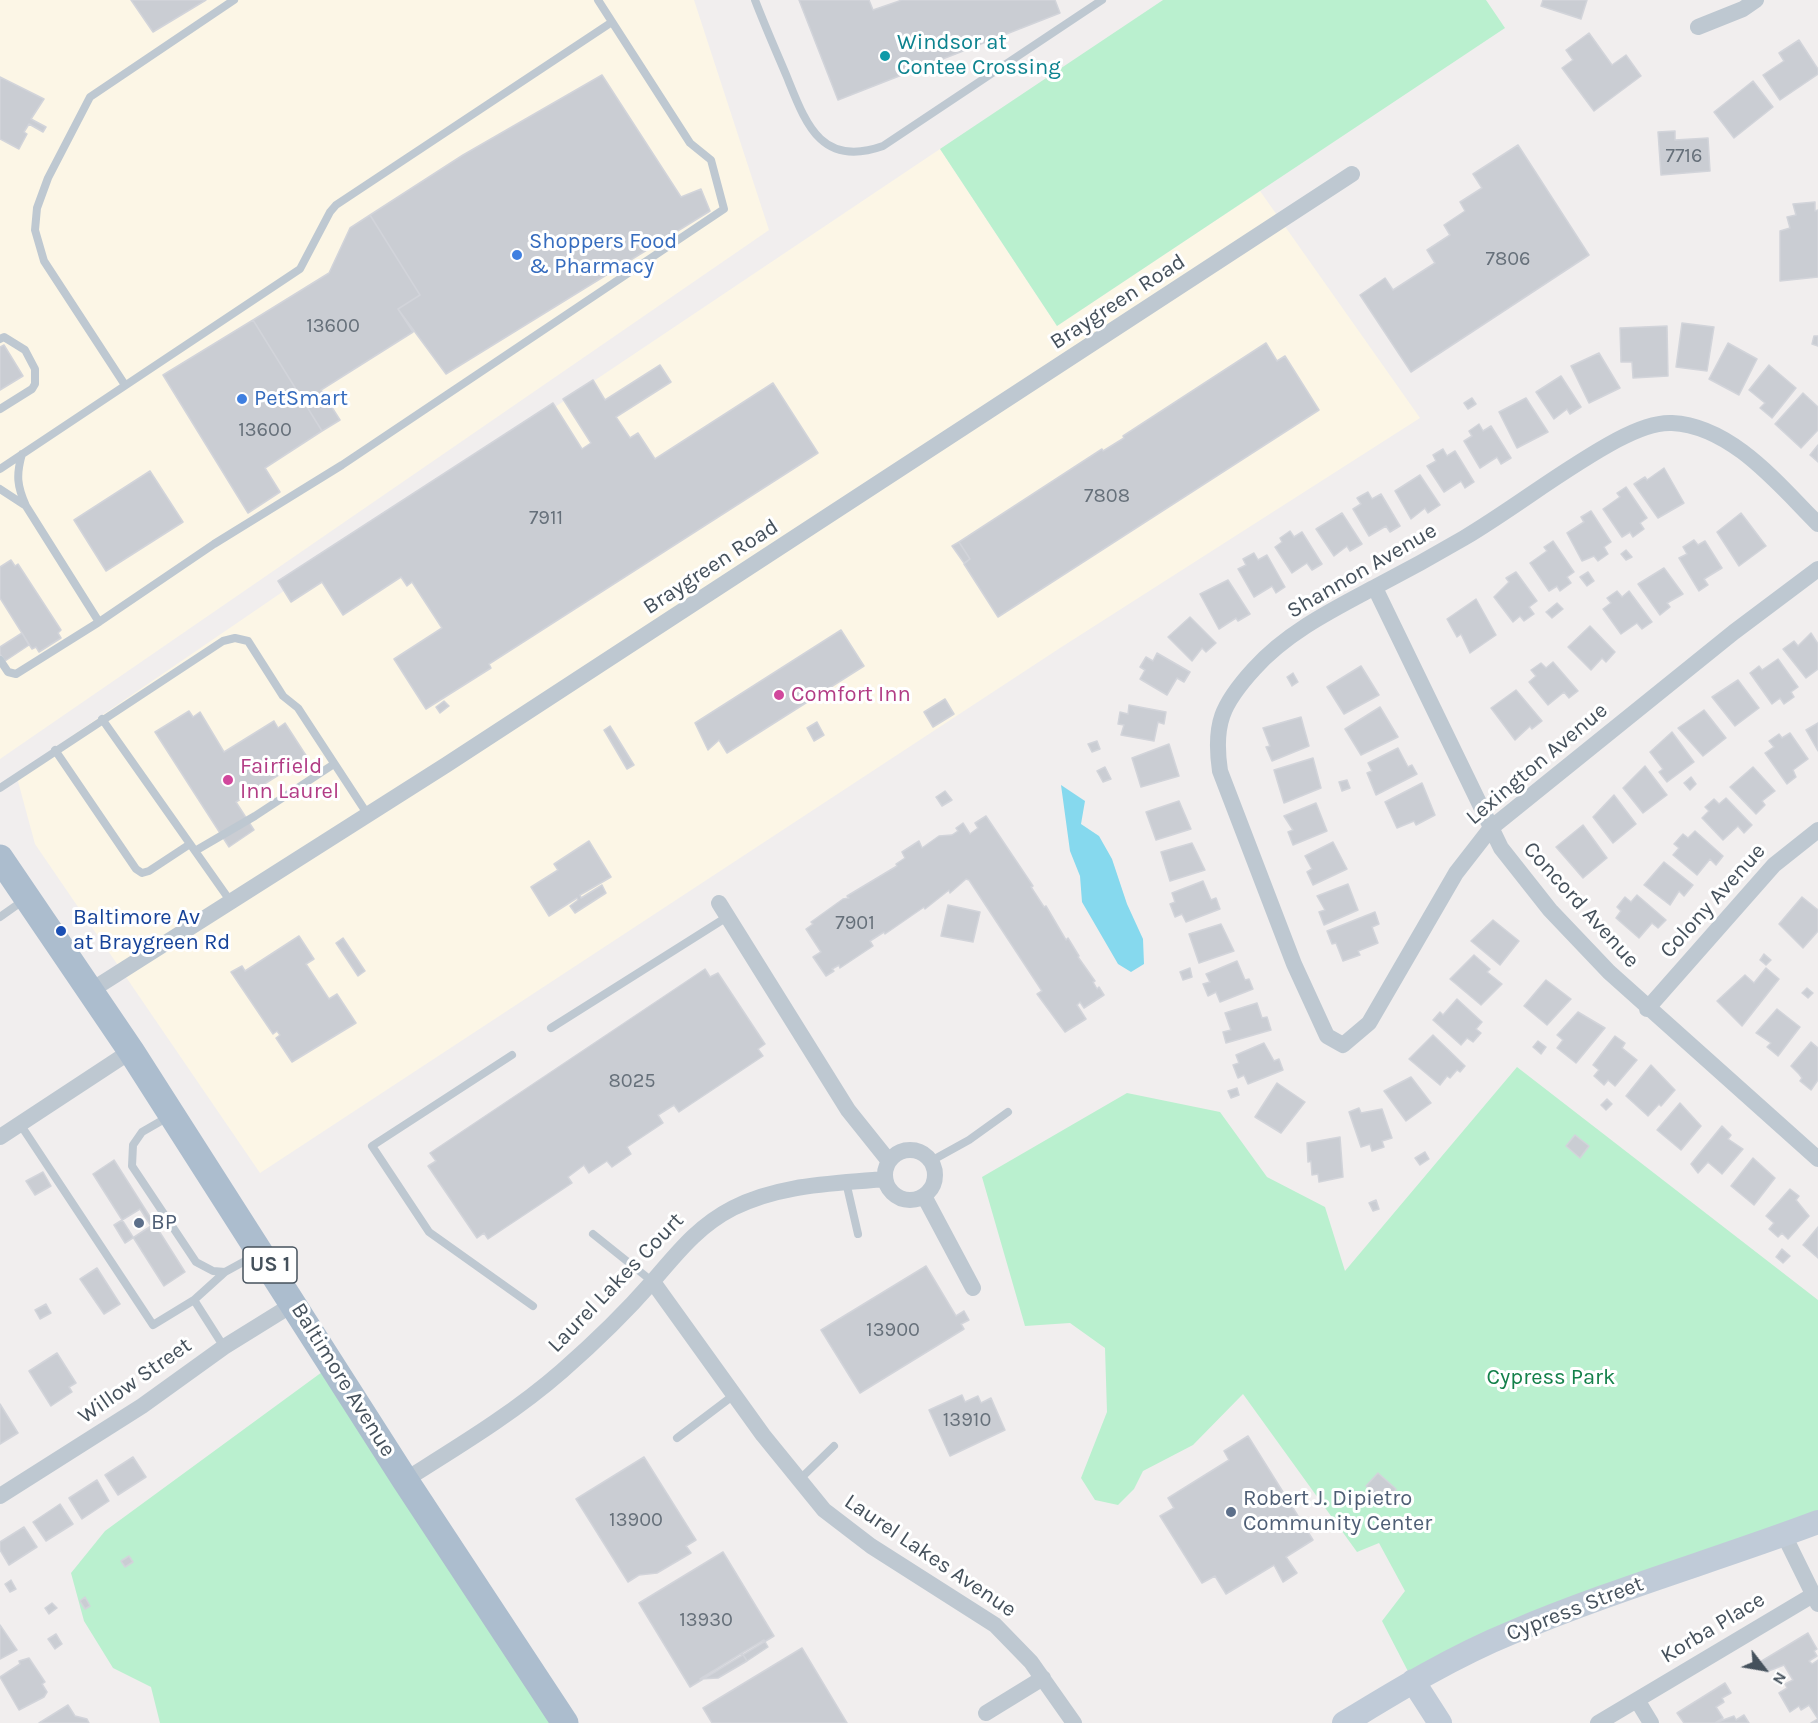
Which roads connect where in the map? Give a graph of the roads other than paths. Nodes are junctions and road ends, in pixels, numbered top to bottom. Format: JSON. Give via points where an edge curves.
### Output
{"nodes":[{"id":1,"x":234,"y":0,"type":"edge"},
{"id":2,"x":598,"y":0,"type":"edge"},
{"id":3,"x":755,"y":0,"type":"edge"},
{"id":4,"x":1102,"y":0,"type":"edge"},
{"id":5,"x":1756,"y":0,"type":"edge"},
{"id":6,"x":612,"y":22,"type":"junction"},
{"id":7,"x":1698,"y":27,"type":"dead end"},
{"id":8,"x":1352,"y":174,"type":"dead end"},
{"id":9,"x":0,"y":339,"type":"edge"},
{"id":10,"x":125,"y":385,"type":"junction"},
{"id":11,"x":0,"y":409,"type":"edge"},
{"id":12,"x":22,"y":454,"type":"junction"},
{"id":13,"x":0,"y":469,"type":"edge"},
{"id":14,"x":0,"y":489,"type":"edge"},
{"id":15,"x":26,"y":506,"type":"junction"},
{"id":16,"x":1818,"y":524,"type":"edge"},
{"id":17,"x":1818,"y":569,"type":"edge"},
{"id":18,"x":1375,"y":588,"type":"junction"},
{"id":19,"x":99,"y":622,"type":"junction"},
{"id":20,"x":0,"y":660,"type":"edge"},
{"id":21,"x":102,"y":719,"type":"junction"},
{"id":22,"x":55,"y":750,"type":"junction"},
{"id":23,"x":334,"y":764,"type":"junction"},
{"id":24,"x":0,"y":788,"type":"edge"},
{"id":25,"x":368,"y":815,"type":"junction"},
{"id":26,"x":1491,"y":828,"type":"junction"},
{"id":27,"x":1818,"y":830,"type":"edge"},
{"id":28,"x":193,"y":848,"type":"junction"},
{"id":29,"x":0,"y":858,"type":"edge"},
{"id":30,"x":27,"y":898,"type":"junction"},
{"id":31,"x":231,"y":902,"type":"junction"},
{"id":32,"x":723,"y":910,"type":"joint"},
{"id":33,"x":0,"y":917,"type":"edge"},
{"id":34,"x":90,"y":991,"type":"junction"},
{"id":35,"x":1647,"y":1009,"type":"junction"},
{"id":36,"x":551,"y":1028,"type":"dead end"},
{"id":37,"x":1343,"y":1045,"type":"joint"},
{"id":38,"x":131,"y":1051,"type":"junction"},
{"id":39,"x":512,"y":1055,"type":"dead end"},
{"id":40,"x":1008,"y":1112,"type":"dead end"},
{"id":41,"x":173,"y":1114,"type":"junction"},
{"id":42,"x":20,"y":1124,"type":"junction"},
{"id":43,"x":0,"y":1137,"type":"edge"},
{"id":44,"x":1818,"y":1159,"type":"edge"},
{"id":45,"x":888,"y":1160,"type":"junction"},
{"id":46,"x":931,"y":1161,"type":"junction"},
{"id":47,"x":884,"y":1179,"type":"junction"},
{"id":48,"x":846,"y":1182,"type":"junction"},
{"id":49,"x":924,"y":1196,"type":"junction"},
{"id":50,"x":594,"y":1234,"type":"dead end"},
{"id":51,"x":858,"y":1234,"type":"dead end"},
{"id":52,"x":261,"y":1252,"type":"junction"},
{"id":53,"x":225,"y":1272,"type":"junction"},
{"id":54,"x":653,"y":1282,"type":"junction"},
{"id":55,"x":973,"y":1288,"type":"dead end"},
{"id":56,"x":194,"y":1300,"type":"junction"},
{"id":57,"x":295,"y":1303,"type":"junction"},
{"id":58,"x":533,"y":1306,"type":"dead end"},
{"id":59,"x":224,"y":1347,"type":"junction"},
{"id":60,"x":735,"y":1394,"type":"junction"},
{"id":61,"x":677,"y":1438,"type":"dead end"},
{"id":62,"x":834,"y":1446,"type":"dead end"},
{"id":63,"x":405,"y":1480,"type":"junction"},
{"id":64,"x":798,"y":1481,"type":"junction"},
{"id":65,"x":0,"y":1496,"type":"edge"},
{"id":66,"x":1818,"y":1522,"type":"edge"},
{"id":67,"x":1784,"y":1535,"type":"junction"},
{"id":68,"x":1815,"y":1600,"type":"edge"},
{"id":69,"x":1043,"y":1678,"type":"junction"},
{"id":70,"x":1413,"y":1681,"type":"junction"},
{"id":71,"x":1637,"y":1700,"type":"junction"},
{"id":72,"x":986,"y":1713,"type":"dead end"},
{"id":73,"x":565,"y":1723,"type":"edge"},
{"id":74,"x":1074,"y":1723,"type":"edge"},
{"id":75,"x":1344,"y":1723,"type":"edge"},
{"id":76,"x":1440,"y":1723,"type":"edge"},
{"id":77,"x":1598,"y":1723,"type":"edge"},
{"id":78,"x":1651,"y":1723,"type":"edge"}],
"edges":[{"from":1,"to":10,"type":"lane","via":[[90,96],[48,178],[38,208],[35,230],[44,261]]},
{"from":2,"to":6,"type":"lane"},
{"from":3,"to":4,"type":"lane","via":[[806,124],[826,144],[853,152],[883,146]]},
{"from":5,"to":7,"type":"street"},
{"from":6,"to":10,"type":"lane","via":[[336,205],[300,269]]},
{"from":6,"to":19,"type":"lane","via":[[690,143],[711,160],[724,209]]},
{"from":8,"to":25,"type":"street","name":"Braygreen Road"},
{"from":9,"to":11,"type":"lane","via":[[4,337],[25,350],[35,369],[35,384]]},
{"from":10,"to":12,"type":"lane"},
{"from":12,"to":13,"type":"lane"},
{"from":12,"to":15,"type":"lane","via":[[17,480]]},
{"from":14,"to":15,"type":"lane"},
{"from":15,"to":19,"type":"lane"},
{"from":16,"to":18,"type":"street","name":"Shannon Avenue","via":[[1736,447],[1689,426],[1665,423],[1617,440],[1467,536]]},
{"from":17,"to":26,"type":"street","name":"Lexington Avenue"},
{"from":18,"to":26,"type":"street","name":"Concord Avenue"},
{"from":18,"to":37,"type":"street","name":"Shannon Avenue","via":[[1317,619],[1277,647],[1228,704],[1216,739],[1220,771],[1294,964],[1327,1036]]},
{"from":19,"to":20,"type":"lane","via":[[16,674],[8,672]]},
{"from":21,"to":22,"type":"lane"},
{"from":21,"to":23,"type":"lane","via":[[223,641],[235,638],[248,641]]},
{"from":21,"to":28,"type":"lane"},
{"from":22,"to":24,"type":"lane"},
{"from":22,"to":28,"type":"lane","via":[[136,869],[142,873],[149,871]]},
{"from":23,"to":25,"type":"lane"},
{"from":23,"to":28,"type":"lane","via":[[255,816]]},
{"from":25,"to":31,"type":"street","name":"Braygreen Road"},
{"from":26,"to":35,"type":"street","name":"Concord Avenue","via":[[1501,848],[1550,910]]},
{"from":26,"to":37,"type":"street","name":"Lexington Avenue","via":[[1456,873],[1369,1023]]},
{"from":27,"to":35,"type":"street","name":"Colony Avenue","via":[[1773,865]]},
{"from":28,"to":31,"type":"lane"},
{"from":29,"to":30,"type":"main road","name":"Baltimore Avenue","number":"US 1"},
{"from":30,"to":33,"type":"lane"},
{"from":30,"to":34,"type":"main road","name":"Baltimore Avenue","number":"US 1"},
{"from":31,"to":34,"type":"street","name":"Braygreen Road"},
{"from":32,"to":36,"type":"lane"},
{"from":32,"to":45,"type":"street","via":[[848,1110]]},
{"from":34,"to":38,"type":"main road","name":"Baltimore Avenue","number":"US 1"},
{"from":35,"to":44,"type":"street","name":"Concord Avenue"},
{"from":38,"to":41,"type":"main road","name":"Baltimore Avenue","number":"US 1"},
{"from":38,"to":42,"type":"street"},
{"from":39,"to":58,"type":"lane","via":[[372,1146],[429,1232]]},
{"from":40,"to":46,"type":"lane"},
{"from":41,"to":52,"type":"main road","name":"Baltimore Avenue","number":"US 1"},
{"from":41,"to":53,"type":"lane","via":[[142,1132],[133,1145],[132,1166],[196,1262]]},
{"from":42,"to":43,"type":"street"},
{"from":42,"to":56,"type":"lane","via":[[153,1325]]},
{"from":45,"to":46,"type":"street","via":[[896,1153],[915,1149]]},
{"from":45,"to":47,"type":"street"},
{"from":46,"to":49,"type":"street","via":[[935,1180]]},
{"from":47,"to":48,"type":"street","name":"Laurel Lakes Court"},
{"from":47,"to":49,"type":"street","via":[[895,1196],[914,1200]]},
{"from":48,"to":51,"type":"lane"},
{"from":48,"to":54,"type":"street","name":"Laurel Lakes Court","via":[[786,1190],[735,1207],[694,1233]]},
{"from":49,"to":55,"type":"street"},
{"from":50,"to":54,"type":"lane"},
{"from":52,"to":53,"type":"lane"},
{"from":52,"to":57,"type":"main road","name":"Baltimore Avenue","number":"US 1"},
{"from":53,"to":56,"type":"lane"},
{"from":54,"to":60,"type":"street","name":"Laurel Lakes Avenue"},
{"from":54,"to":63,"type":"street","name":"Laurel Lakes Court","via":[[563,1371],[515,1410]]},
{"from":56,"to":59,"type":"lane"},
{"from":57,"to":59,"type":"street","name":"Willow Street"},
{"from":57,"to":63,"type":"main road","name":"Baltimore Avenue","number":"US 1"},
{"from":59,"to":65,"type":"street","name":"Willow Street","via":[[142,1406]]},
{"from":60,"to":61,"type":"lane"},
{"from":60,"to":64,"type":"street","name":"Laurel Lakes Avenue"},
{"from":62,"to":64,"type":"lane"},
{"from":63,"to":73,"type":"main road","name":"Baltimore Avenue","number":"US 1"},
{"from":64,"to":69,"type":"street","name":"Laurel Lakes Avenue","via":[[843,1527],[995,1625]]},
{"from":66,"to":67,"type":"street","name":"Cypress Street"},
{"from":67,"to":68,"type":"street"},
{"from":67,"to":70,"type":"street","name":"Cypress Street","via":[[1568,1609],[1510,1632]]},
{"from":68,"to":71,"type":"street","name":"Korba Place"},
{"from":69,"to":72,"type":"street"},
{"from":69,"to":74,"type":"street","name":"Laurel Lakes Avenue"},
{"from":70,"to":75,"type":"street","name":"Cypress Street"},
{"from":70,"to":76,"type":"street"},
{"from":71,"to":77,"type":"street","name":"Korba Place"},
{"from":71,"to":78,"type":"street"}]}
